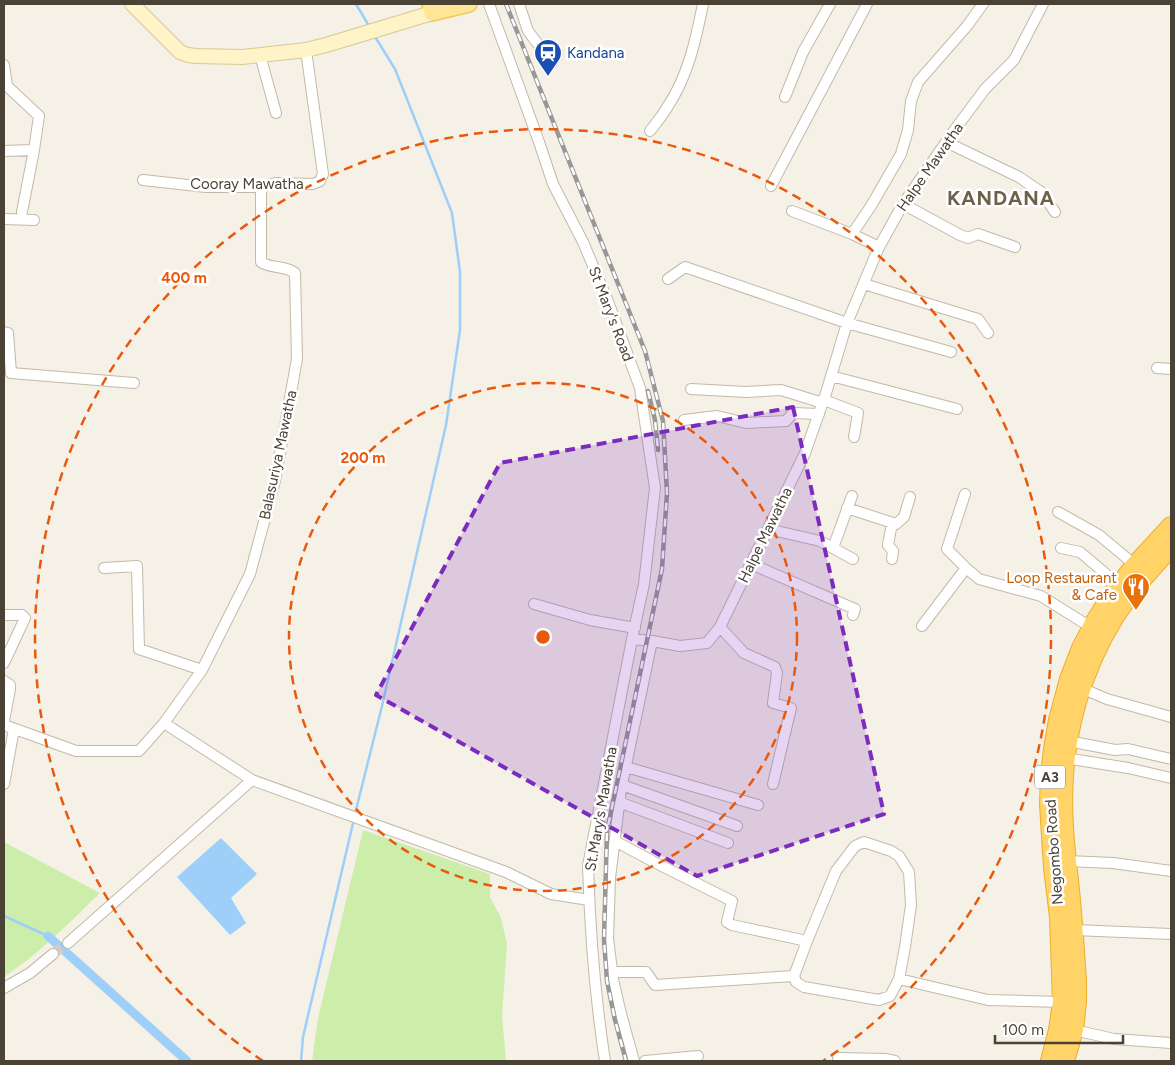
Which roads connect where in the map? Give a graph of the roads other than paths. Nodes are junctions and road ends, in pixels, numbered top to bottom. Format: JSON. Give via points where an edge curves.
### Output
{"nodes":[{"id":1,"x":132,"y":4,"type":"edge"},
{"id":2,"x":469,"y":4,"type":"edge"},
{"id":3,"x":489,"y":4,"type":"edge"},
{"id":4,"x":518,"y":4,"type":"edge"},
{"id":5,"x":703,"y":4,"type":"edge"},
{"id":6,"x":830,"y":4,"type":"edge"},
{"id":7,"x":867,"y":4,"type":"edge"},
{"id":8,"x":983,"y":4,"type":"edge"},
{"id":9,"x":1044,"y":4,"type":"edge"},
{"id":10,"x":431,"y":8,"type":"edge"},
{"id":11,"x":306,"y":50,"type":"junction"},
{"id":12,"x":260,"y":55,"type":"junction"},
{"id":13,"x":552,"y":63,"type":"dead end"},
{"id":14,"x":4,"y":65,"type":"edge"},
{"id":15,"x":785,"y":98,"type":"dead end"},
{"id":16,"x":276,"y":113,"type":"dead end"},
{"id":17,"x":650,"y":131,"type":"dead end"},
{"id":18,"x":946,"y":142,"type":"junction"},
{"id":19,"x":34,"y":150,"type":"junction"},
{"id":20,"x":4,"y":151,"type":"edge"},
{"id":21,"x":143,"y":180,"type":"dead end"},
{"id":22,"x":261,"y":186,"type":"junction"},
{"id":23,"x":771,"y":186,"type":"dead end"},
{"id":24,"x":904,"y":204,"type":"junction"},
{"id":25,"x":792,"y":211,"type":"dead end"},
{"id":26,"x":22,"y":212,"type":"dead end"},
{"id":27,"x":1054,"y":212,"type":"dead end"},
{"id":28,"x":4,"y":219,"type":"edge"},
{"id":29,"x":34,"y":220,"type":"dead end"},
{"id":30,"x":852,"y":234,"type":"junction"},
{"id":31,"x":879,"y":246,"type":"junction"},
{"id":32,"x":1015,"y":247,"type":"dead end"},
{"id":33,"x":668,"y":279,"type":"dead end"},
{"id":34,"x":864,"y":284,"type":"junction"},
{"id":35,"x":847,"y":323,"type":"junction"},
{"id":36,"x":4,"y":332,"type":"edge"},
{"id":37,"x":988,"y":333,"type":"dead end"},
{"id":38,"x":951,"y":352,"type":"dead end"},
{"id":39,"x":1157,"y":368,"type":"dead end"},
{"id":40,"x":1171,"y":370,"type":"edge"},
{"id":41,"x":831,"y":376,"type":"junction"},
{"id":42,"x":134,"y":383,"type":"dead end"},
{"id":43,"x":691,"y":389,"type":"dead end"},
{"id":44,"x":823,"y":401,"type":"junction"},
{"id":45,"x":957,"y":409,"type":"dead end"},
{"id":46,"x":819,"y":414,"type":"junction"},
{"id":47,"x":684,"y":420,"type":"dead end"},
{"id":48,"x":854,"y":437,"type":"dead end"},
{"id":49,"x":964,"y":494,"type":"dead end"},
{"id":50,"x":852,"y":496,"type":"dead end"},
{"id":51,"x":910,"y":497,"type":"dead end"},
{"id":52,"x":847,"y":508,"type":"junction"},
{"id":53,"x":1058,"y":512,"type":"dead end"},
{"id":54,"x":892,"y":524,"type":"junction"},
{"id":55,"x":1171,"y":526,"type":"edge"},
{"id":56,"x":768,"y":529,"type":"junction"},
{"id":57,"x":832,"y":548,"type":"junction"},
{"id":58,"x":1061,"y":548,"type":"dead end"},
{"id":59,"x":1163,"y":556,"type":"edge"},
{"id":60,"x":853,"y":559,"type":"dead end"},
{"id":61,"x":892,"y":559,"type":"dead end"},
{"id":62,"x":751,"y":564,"type":"junction"},
{"id":63,"x":1135,"y":565,"type":"junction"},
{"id":64,"x":104,"y":568,"type":"dead end"},
{"id":65,"x":966,"y":568,"type":"junction"},
{"id":66,"x":1119,"y":585,"type":"junction"},
{"id":67,"x":534,"y":604,"type":"dead end"},
{"id":68,"x":4,"y":615,"type":"edge"},
{"id":69,"x":853,"y":615,"type":"dead end"},
{"id":70,"x":922,"y":626,"type":"dead end"},
{"id":71,"x":720,"y":627,"type":"junction"},
{"id":72,"x":634,"y":628,"type":"junction"},
{"id":73,"x":1092,"y":628,"type":"junction"},
{"id":74,"x":632,"y":639,"type":"junction"},
{"id":75,"x":652,"y":642,"type":"junction"},
{"id":76,"x":4,"y":663,"type":"edge"},
{"id":77,"x":202,"y":670,"type":"junction"},
{"id":78,"x":4,"y":681,"type":"edge"},
{"id":79,"x":1081,"y":688,"type":"junction"},
{"id":80,"x":1171,"y":717,"type":"edge"},
{"id":81,"x":4,"y":721,"type":"edge"},
{"id":82,"x":164,"y":723,"type":"junction"},
{"id":83,"x":4,"y":726,"type":"edge"},
{"id":84,"x":14,"y":729,"type":"junction"},
{"id":85,"x":1068,"y":740,"type":"junction"},
{"id":86,"x":1066,"y":758,"type":"junction"},
{"id":87,"x":1171,"y":759,"type":"edge"},
{"id":88,"x":626,"y":767,"type":"junction"},
{"id":89,"x":1171,"y":778,"type":"edge"},
{"id":90,"x":252,"y":780,"type":"junction"},
{"id":91,"x":4,"y":784,"type":"edge"},
{"id":92,"x":773,"y":784,"type":"dead end"},
{"id":93,"x":622,"y":785,"type":"junction"},
{"id":94,"x":619,"y":802,"type":"junction"},
{"id":95,"x":758,"y":805,"type":"dead end"},
{"id":96,"x":737,"y":826,"type":"dead end"},
{"id":97,"x":615,"y":840,"type":"junction"},
{"id":98,"x":728,"y":843,"type":"dead end"},
{"id":99,"x":1067,"y":861,"type":"junction"},
{"id":100,"x":1171,"y":871,"type":"edge"},
{"id":101,"x":589,"y":900,"type":"junction"},
{"id":102,"x":1074,"y":930,"type":"junction"},
{"id":103,"x":1171,"y":934,"type":"edge"},
{"id":104,"x":807,"y":941,"type":"junction"},
{"id":105,"x":68,"y":943,"type":"tunnel mouth"},
{"id":106,"x":53,"y":954,"type":"tunnel mouth"},
{"id":107,"x":612,"y":972,"type":"junction"},
{"id":108,"x":794,"y":976,"type":"junction"},
{"id":109,"x":899,"y":979,"type":"junction"},
{"id":110,"x":4,"y":988,"type":"edge"},
{"id":111,"x":1062,"y":1002,"type":"junction"},
{"id":112,"x":1074,"y":1030,"type":"junction"},
{"id":113,"x":1171,"y":1044,"type":"edge"},
{"id":114,"x":698,"y":1056,"type":"dead end"},
{"id":115,"x":838,"y":1058,"type":"dead end"},
{"id":116,"x":604,"y":1061,"type":"edge"},
{"id":117,"x":634,"y":1061,"type":"edge"},
{"id":118,"x":645,"y":1061,"type":"edge"},
{"id":119,"x":895,"y":1061,"type":"edge"},
{"id":120,"x":1050,"y":1061,"type":"edge"},
{"id":121,"x":1065,"y":1061,"type":"edge"}],
"edges":[{"from":1,"to":12,"type":"street","via":[[180,52],[196,56]]},
{"from":2,"to":10,"type":"main road"},
{"from":3,"to":72,"type":"street","name":"St Mary's Road","via":[[553,184],[610,304],[640,388],[656,488],[644,584]]},
{"from":4,"to":13,"type":"street","via":[[528,31]]},
{"from":5,"to":17,"type":"street","via":[[696,41],[682,79],[669,105]]},
{"from":6,"to":15,"type":"street","via":[[803,52]]},
{"from":7,"to":23,"type":"street"},
{"from":8,"to":30,"type":"street","via":[[918,82],[900,154]]},
{"from":9,"to":18,"type":"street","name":"Halpe Mawatha","via":[[1014,60],[985,89]]},
{"from":10,"to":11,"type":"street","via":[[372,31]]},
{"from":11,"to":12,"type":"street"},
{"from":11,"to":22,"type":"street","name":"Cooray Mawatha","via":[[323,174],[320,181],[313,184]]},
{"from":12,"to":16,"type":"street"},
{"from":14,"to":19,"type":"street","via":[[7,86],[38,116]]},
{"from":18,"to":24,"type":"street","name":"Halpe Mawatha"},
{"from":18,"to":27,"type":"street","via":[[1019,177],[1041,192]]},
{"from":19,"to":20,"type":"street"},
{"from":19,"to":26,"type":"street"},
{"from":21,"to":22,"type":"street","name":"Cooray Mawatha","via":[[206,187]]},
{"from":22,"to":77,"type":"street","name":"Balasuriya Mawatha","via":[[261,262],[295,273],[297,359],[275,481],[250,574]]},
{"from":24,"to":31,"type":"street","name":"Halpe Mawatha"},
{"from":24,"to":32,"type":"street","via":[[960,235],[968,238],[978,234]]},
{"from":25,"to":30,"type":"street"},
{"from":28,"to":29,"type":"street"},
{"from":30,"to":31,"type":"street"},
{"from":31,"to":34,"type":"street","name":"Halpe Mawatha"},
{"from":33,"to":35,"type":"street","via":[[685,267]]},
{"from":34,"to":35,"type":"street","name":"Halpe Mawatha"},
{"from":34,"to":37,"type":"street","via":[[978,319]]},
{"from":35,"to":38,"type":"street"},
{"from":35,"to":41,"type":"street","name":"Halpe Mawatha"},
{"from":36,"to":42,"type":"street","via":[[8,333],[11,373]]},
{"from":39,"to":40,"type":"street"},
{"from":41,"to":44,"type":"street","name":"Halpe Mawatha"},
{"from":41,"to":45,"type":"street"},
{"from":43,"to":44,"type":"street","via":[[781,390]]},
{"from":44,"to":46,"type":"street","name":"Halpe Mawatha"},
{"from":44,"to":48,"type":"street","via":[[858,413]]},
{"from":46,"to":47,"type":"street","via":[[793,413],[786,421],[775,422],[746,423],[717,416]]},
{"from":46,"to":56,"type":"street","name":"Halpe Mawatha","via":[[805,453]]},
{"from":49,"to":65,"type":"street","via":[[947,549]]},
{"from":50,"to":52,"type":"street"},
{"from":51,"to":54,"type":"street","via":[[904,517]]},
{"from":52,"to":54,"type":"street"},
{"from":52,"to":57,"type":"street"},
{"from":53,"to":63,"type":"street","via":[[1099,536]]},
{"from":54,"to":61,"type":"street","via":[[888,545],[893,551]]},
{"from":55,"to":59,"type":"highway","name":"Negombo Road","number":"A3"},
{"from":56,"to":57,"type":"street","via":[[820,541]]},
{"from":56,"to":62,"type":"street","name":"Halpe Mawatha"},
{"from":57,"to":60,"type":"street"},
{"from":58,"to":66,"type":"street","via":[[1080,552]]},
{"from":59,"to":63,"type":"highway","name":"Negombo Road","number":"A3"},
{"from":59,"to":79,"type":"highway","name":"Negombo Road","number":"A3","via":[[1142,578],[1110,624]]},
{"from":62,"to":69,"type":"street","via":[[854,608]]},
{"from":62,"to":71,"type":"street","name":"Halpe Mawatha"},
{"from":63,"to":66,"type":"highway","name":"Negombo Road","number":"A3"},
{"from":64,"to":77,"type":"street","via":[[137,566],[139,650]]},
{"from":65,"to":70,"type":"street"},
{"from":65,"to":73,"type":"street","via":[[979,579],[1041,596]]},
{"from":66,"to":73,"type":"highway","name":"Negombo Road","number":"A3"},
{"from":67,"to":72,"type":"street"},
{"from":68,"to":76,"type":"street","via":[[25,618]]},
{"from":71,"to":75,"type":"street","name":"Halpe Mawatha","via":[[707,643],[680,646]]},
{"from":71,"to":92,"type":"street","via":[[744,653],[775,667],[773,703],[791,708]]},
{"from":72,"to":74,"type":"street","name":"St Mary's Road"},
{"from":73,"to":111,"type":"highway","name":"Negombo Road","number":"A3","via":[[1081,648],[1058,720],[1050,775],[1049,804],[1059,917]]},
{"from":74,"to":75,"type":"street"},
{"from":74,"to":101,"type":"street","name":"St.Mary's Mawatha","via":[[588,866]]},
{"from":75,"to":88,"type":"street"},
{"from":77,"to":82,"type":"street","name":"Balasuriya Mawatha"},
{"from":78,"to":81,"type":"street","via":[[10,685],[10,690]]},
{"from":79,"to":80,"type":"street"},
{"from":79,"to":85,"type":"highway","name":"Negombo Road","number":"A3"},
{"from":82,"to":84,"type":"street","name":"Balasuriya Mawatha","via":[[139,750],[76,751]]},
{"from":82,"to":90,"type":"street"},
{"from":83,"to":84,"type":"street","name":"Balasuriya Mawatha"},
{"from":84,"to":91,"type":"street"},
{"from":85,"to":86,"type":"highway","name":"Negombo Road","number":"A3"},
{"from":85,"to":87,"type":"street"},
{"from":86,"to":89,"type":"street"},
{"from":86,"to":99,"type":"highway","name":"Negombo Road","number":"A3","via":[[1063,807]]},
{"from":88,"to":93,"type":"street"},
{"from":88,"to":95,"type":"street"},
{"from":90,"to":101,"type":"street","via":[[506,872],[551,894]]},
{"from":90,"to":105,"type":"street"},
{"from":93,"to":94,"type":"street"},
{"from":93,"to":96,"type":"street"},
{"from":94,"to":97,"type":"street"},
{"from":94,"to":98,"type":"street"},
{"from":97,"to":104,"type":"street","via":[[732,901],[726,922]]},
{"from":97,"to":107,"type":"street","via":[[608,938]]},
{"from":99,"to":100,"type":"street"},
{"from":99,"to":102,"type":"highway","name":"Negombo Road","number":"A3"},
{"from":101,"to":116,"type":"street","name":"St.Mary's Mawatha"},
{"from":102,"to":103,"type":"street"},
{"from":102,"to":112,"type":"highway","name":"Negombo Road","number":"A3","via":[[1078,981]]},
{"from":104,"to":108,"type":"street"},
{"from":104,"to":109,"type":"street","via":[[836,871],[855,846],[864,842],[891,850],[909,872],[911,905]]},
{"from":106,"to":110,"type":"street"},
{"from":107,"to":108,"type":"street","via":[[646,972],[655,985]]},
{"from":107,"to":117,"type":"street"},
{"from":108,"to":109,"type":"street","via":[[796,982],[804,987],[878,1000],[890,996]]},
{"from":109,"to":111,"type":"street","via":[[988,1000]]},
{"from":111,"to":120,"type":"highway","name":"Negombo Road","number":"A3"},
{"from":112,"to":113,"type":"street","via":[[1114,1039]]},
{"from":112,"to":121,"type":"highway","name":"Negombo Road","number":"A3"},
{"from":114,"to":118,"type":"street"},
{"from":115,"to":119,"type":"street"}]}
